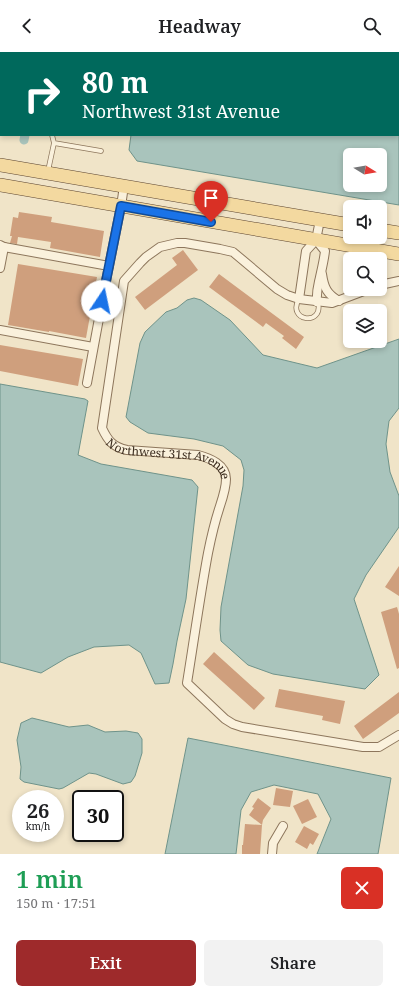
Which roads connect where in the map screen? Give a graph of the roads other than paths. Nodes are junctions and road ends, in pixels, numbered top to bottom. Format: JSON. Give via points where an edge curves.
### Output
{"nodes":[{"id":1,"x":52,"y":136,"type":"edge"},
{"id":2,"x":54,"y":143,"type":"junction"},
{"id":3,"x":101,"y":151,"type":"dead end"},
{"id":4,"x":0,"y":165,"type":"edge"},
{"id":5,"x":48,"y":173,"type":"junction"},
{"id":6,"x":0,"y":186,"type":"edge"},
{"id":7,"x":124,"y":186,"type":"junction"},
{"id":8,"x":121,"y":206,"type":"junction"},
{"id":9,"x":320,"y":220,"type":"junction"},
{"id":10,"x":343,"y":224,"type":"edge"},
{"id":11,"x":387,"y":231,"type":"edge"},
{"id":12,"x":399,"y":233,"type":"edge"},
{"id":13,"x":316,"y":240,"type":"junction"},
{"id":14,"x":2,"y":246,"type":"edge"},
{"id":15,"x":399,"y":254,"type":"edge"},
{"id":16,"x":109,"y":266,"type":"junction"},
{"id":17,"x":0,"y":268,"type":"edge"},
{"id":18,"x":321,"y":272,"type":"junction"},
{"id":19,"x":399,"y":281,"type":"edge"},
{"id":20,"x":387,"y":284,"type":"edge"},
{"id":21,"x":352,"y":296,"type":"edge"},
{"id":22,"x":299,"y":299,"type":"junction"},
{"id":23,"x":339,"y":301,"type":"junction"},
{"id":24,"x":318,"y":302,"type":"junction"},
{"id":25,"x":0,"y":330,"type":"edge"},
{"id":26,"x":94,"y":347,"type":"junction"},
{"id":27,"x":87,"y":383,"type":"dead end"},
{"id":28,"x":399,"y":735,"type":"edge"},
{"id":29,"x":283,"y":826,"type":"dead end"},
{"id":30,"x":272,"y":854,"type":"edge"}],
"edges":[{"from":1,"to":2,"type":"lane"},
{"from":2,"to":3,"type":"lane"},
{"from":2,"to":5,"type":"lane"},
{"from":4,"to":5,"type":"main road"},
{"from":5,"to":7,"type":"main road"},
{"from":6,"to":8,"type":"main road"},
{"from":7,"to":8,"type":"street"},
{"from":7,"to":9,"type":"main road"},
{"from":8,"to":13,"type":"main road"},
{"from":8,"to":16,"type":"street"},
{"from":9,"to":10,"type":"main road"},
{"from":9,"to":13,"type":"street"},
{"from":11,"to":12,"type":"main road"},
{"from":13,"to":15,"type":"main road"},
{"from":13,"to":18,"type":"street","via":[[325,251]]},
{"from":13,"to":22,"type":"street","via":[[306,251]]},
{"from":14,"to":16,"type":"street"},
{"from":14,"to":17,"type":"street"},
{"from":16,"to":26,"type":"street"},
{"from":18,"to":23,"type":"street","via":[[328,292]]},
{"from":18,"to":24,"type":"street","via":[[316,295]]},
{"from":19,"to":20,"type":"street"},
{"from":21,"to":23,"type":"street","name":"Northwest 31st Avenue"},
{"from":22,"to":24,"type":"street","name":"Northwest 31st Avenue"},
{"from":22,"to":24,"type":"lane","via":[[296,311],[304,318],[315,316]]},
{"from":22,"to":28,"type":"street","name":"Northwest 31st Avenue","via":[[277,289],[233,252],[184,243],[160,247],[146,257],[124,281],[102,428],[109,441],[118,448],[198,455],[209,458],[224,471],[226,478],[223,497],[209,552],[187,683],[225,719],[242,727],[363,747],[379,747]]},
{"from":23,"to":24,"type":"street","name":"Northwest 31st Avenue"},
{"from":25,"to":26,"type":"street"},
{"from":26,"to":27,"type":"street"},
{"from":29,"to":30,"type":"street","via":[[273,843]]}]}
